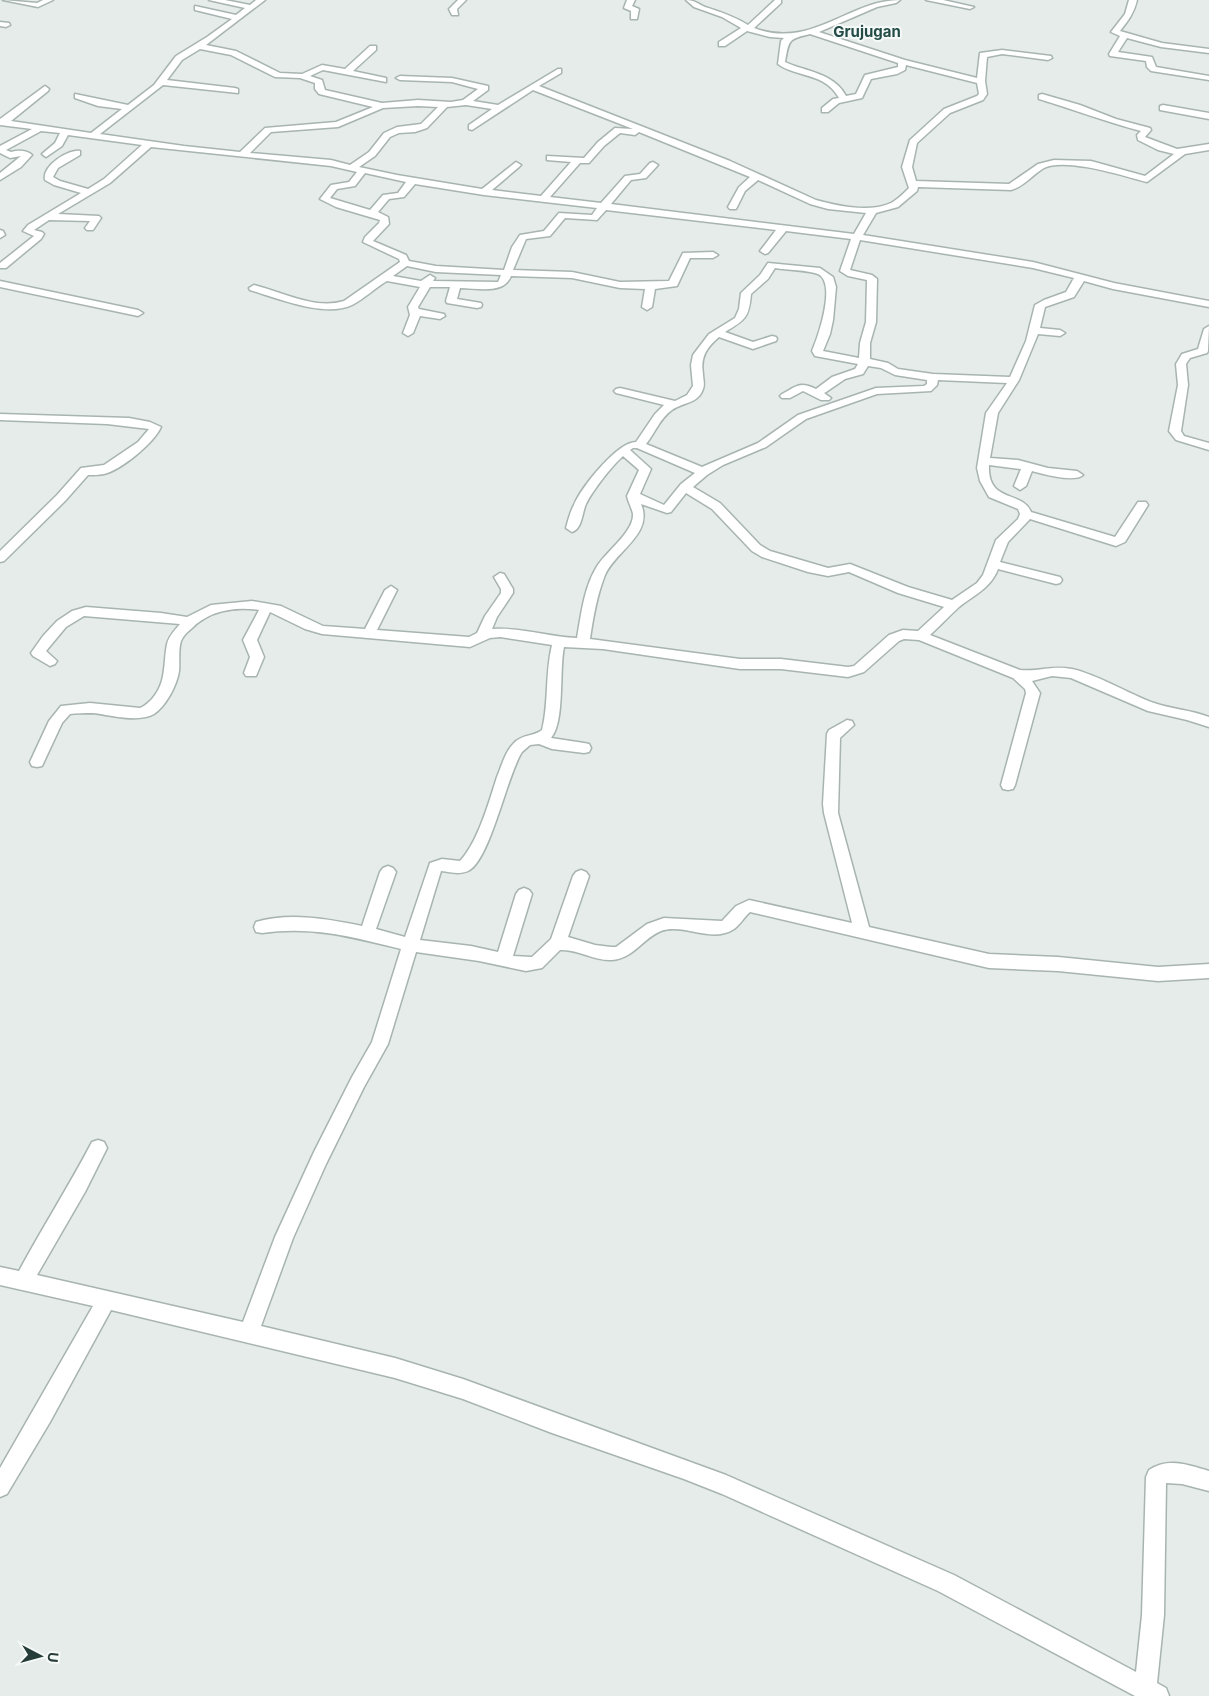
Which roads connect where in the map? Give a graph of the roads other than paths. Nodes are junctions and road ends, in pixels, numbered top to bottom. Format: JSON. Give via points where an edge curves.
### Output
{"nodes":[{"id":1,"x":7,"y":0,"type":"edge"},
{"id":2,"x":49,"y":0,"type":"edge"},
{"id":3,"x":213,"y":0,"type":"edge"},
{"id":4,"x":261,"y":0,"type":"edge"},
{"id":5,"x":462,"y":0,"type":"edge"},
{"id":6,"x":631,"y":0,"type":"edge"},
{"id":7,"x":690,"y":0,"type":"edge"},
{"id":8,"x":896,"y":0,"type":"edge"},
{"id":9,"x":930,"y":0,"type":"edge"},
{"id":10,"x":1134,"y":0,"type":"edge"},
{"id":11,"x":778,"y":1,"type":"edge"},
{"id":12,"x":251,"y":7,"type":"junction"},
{"id":13,"x":970,"y":7,"type":"dead end"},
{"id":14,"x":198,"y":8,"type":"dead end"},
{"id":15,"x":455,"y":13,"type":"dead end"},
{"id":16,"x":634,"y":17,"type":"dead end"},
{"id":17,"x":238,"y":18,"type":"junction"},
{"id":18,"x":748,"y":28,"type":"junction"},
{"id":19,"x":812,"y":32,"type":"junction"},
{"id":20,"x":792,"y":35,"type":"junction"},
{"id":21,"x":1125,"y":35,"type":"junction"},
{"id":22,"x":722,"y":44,"type":"dead end"},
{"id":23,"x":200,"y":46,"type":"junction"},
{"id":24,"x":373,"y":48,"type":"dead end"},
{"id":25,"x":1209,"y":51,"type":"edge"},
{"id":26,"x":1048,"y":58,"type":"dead end"},
{"id":27,"x":902,"y":62,"type":"junction"},
{"id":28,"x":348,"y":71,"type":"junction"},
{"id":29,"x":558,"y":71,"type":"dead end"},
{"id":30,"x":304,"y":76,"type":"junction"},
{"id":31,"x":400,"y":78,"type":"dead end"},
{"id":32,"x":1209,"y":78,"type":"edge"},
{"id":33,"x":383,"y":80,"type":"dead end"},
{"id":34,"x":214,"y":81,"type":"dead end"},
{"id":35,"x":981,"y":81,"type":"junction"},
{"id":36,"x":162,"y":82,"type":"junction"},
{"id":37,"x":533,"y":87,"type":"junction"},
{"id":38,"x":206,"y":88,"type":"junction"},
{"id":39,"x":45,"y":89,"type":"dead end"},
{"id":40,"x":235,"y":91,"type":"dead end"},
{"id":41,"x":78,"y":96,"type":"dead end"},
{"id":42,"x":1042,"y":97,"type":"dead end"},
{"id":43,"x":844,"y":100,"type":"junction"},
{"id":44,"x":466,"y":102,"type":"junction"},
{"id":45,"x":445,"y":105,"type":"junction"},
{"id":46,"x":1202,"y":105,"type":"dead end"},
{"id":47,"x":382,"y":106,"type":"junction"},
{"id":48,"x":130,"y":108,"type":"junction"},
{"id":49,"x":499,"y":108,"type":"junction"},
{"id":50,"x":1163,"y":108,"type":"dead end"},
{"id":51,"x":825,"y":110,"type":"dead end"},
{"id":52,"x":1192,"y":113,"type":"junction"},
{"id":53,"x":1209,"y":116,"type":"edge"},
{"id":54,"x":2,"y":122,"type":"edge"},
{"id":55,"x":472,"y":128,"type":"dead end"},
{"id":56,"x":38,"y":129,"type":"junction"},
{"id":57,"x":65,"y":132,"type":"junction"},
{"id":58,"x":646,"y":132,"type":"junction"},
{"id":59,"x":92,"y":136,"type":"junction"},
{"id":60,"x":150,"y":144,"type":"junction"},
{"id":61,"x":1209,"y":147,"type":"edge"},
{"id":62,"x":0,"y":149,"type":"edge"},
{"id":63,"x":1182,"y":152,"type":"junction"},
{"id":64,"x":76,"y":153,"type":"dead end"},
{"id":65,"x":46,"y":154,"type":"dead end"},
{"id":66,"x":242,"y":155,"type":"junction"},
{"id":67,"x":550,"y":158,"type":"dead end"},
{"id":68,"x":577,"y":161,"type":"junction"},
{"id":69,"x":516,"y":165,"type":"dead end"},
{"id":70,"x":653,"y":165,"type":"dead end"},
{"id":71,"x":351,"y":168,"type":"junction"},
{"id":72,"x":363,"y":170,"type":"junction"},
{"id":73,"x":758,"y":176,"type":"junction"},
{"id":74,"x":0,"y":177,"type":"edge"},
{"id":75,"x":911,"y":179,"type":"junction"},
{"id":76,"x":412,"y":181,"type":"junction"},
{"id":77,"x":89,"y":192,"type":"junction"},
{"id":78,"x":484,"y":192,"type":"junction"},
{"id":79,"x":543,"y":199,"type":"junction"},
{"id":80,"x":604,"y":206,"type":"junction"},
{"id":81,"x":733,"y":207,"type":"dead end"},
{"id":82,"x":872,"y":211,"type":"junction"},
{"id":83,"x":373,"y":213,"type":"junction"},
{"id":84,"x":46,"y":217,"type":"junction"},
{"id":85,"x":90,"y":228,"type":"dead end"},
{"id":86,"x":783,"y":228,"type":"junction"},
{"id":87,"x":858,"y":237,"type":"junction"},
{"id":88,"x":765,"y":251,"type":"dead end"},
{"id":89,"x":713,"y":256,"type":"dead end"},
{"id":90,"x":405,"y":263,"type":"junction"},
{"id":91,"x":1,"y":267,"type":"edge"},
{"id":92,"x":436,"y":268,"type":"junction"},
{"id":93,"x":507,"y":273,"type":"junction"},
{"id":94,"x":1080,"y":276,"type":"junction"},
{"id":95,"x":384,"y":277,"type":"junction"},
{"id":96,"x":0,"y":284,"type":"edge"},
{"id":97,"x":426,"y":284,"type":"junction"},
{"id":98,"x":456,"y":284,"type":"junction"},
{"id":99,"x":650,"y":286,"type":"junction"},
{"id":100,"x":254,"y":288,"type":"dead end"},
{"id":101,"x":1209,"y":304,"type":"edge"},
{"id":102,"x":477,"y":305,"type":"dead end"},
{"id":103,"x":647,"y":307,"type":"dead end"},
{"id":104,"x":416,"y":312,"type":"junction"},
{"id":105,"x":138,"y":313,"type":"dead end"},
{"id":106,"x":440,"y":316,"type":"dead end"},
{"id":107,"x":1209,"y":329,"type":"edge"},
{"id":108,"x":1033,"y":330,"type":"junction"},
{"id":109,"x":408,"y":333,"type":"dead end"},
{"id":110,"x":718,"y":333,"type":"junction"},
{"id":111,"x":1060,"y":333,"type":"dead end"},
{"id":112,"x":772,"y":339,"type":"dead end"},
{"id":113,"x":864,"y":363,"type":"junction"},
{"id":114,"x":932,"y":377,"type":"junction"},
{"id":115,"x":1014,"y":380,"type":"junction"},
{"id":116,"x":620,"y":391,"type":"dead end"},
{"id":117,"x":817,"y":394,"type":"junction"},
{"id":118,"x":786,"y":396,"type":"dead end"},
{"id":119,"x":675,"y":404,"type":"junction"},
{"id":120,"x":836,"y":404,"type":"junction"},
{"id":121,"x":0,"y":417,"type":"edge"},
{"id":122,"x":640,"y":445,"type":"junction"},
{"id":123,"x":1209,"y":446,"type":"edge"},
{"id":124,"x":623,"y":450,"type":"junction"},
{"id":125,"x":983,"y":461,"type":"junction"},
{"id":126,"x":1028,"y":466,"type":"junction"},
{"id":127,"x":703,"y":472,"type":"junction"},
{"id":128,"x":1077,"y":475,"type":"dead end"},
{"id":129,"x":1020,"y":486,"type":"dead end"},
{"id":130,"x":685,"y":487,"type":"junction"},
{"id":131,"x":633,"y":496,"type":"junction"},
{"id":132,"x":1142,"y":505,"type":"dead end"},
{"id":133,"x":1026,"y":514,"type":"junction"},
{"id":134,"x":572,"y":528,"type":"dead end"},
{"id":135,"x":0,"y":558,"type":"edge"},
{"id":136,"x":994,"y":564,"type":"junction"},
{"id":137,"x":500,"y":577,"type":"dead end"},
{"id":138,"x":1056,"y":580,"type":"dead end"},
{"id":139,"x":391,"y":590,"type":"dead end"},
{"id":140,"x":954,"y":605,"type":"junction"},
{"id":141,"x":267,"y":607,"type":"junction"},
{"id":142,"x":189,"y":622,"type":"junction"},
{"id":143,"x":368,"y":635,"type":"junction"},
{"id":144,"x":484,"y":635,"type":"junction"},
{"id":145,"x":921,"y":636,"type":"junction"},
{"id":146,"x":559,"y":642,"type":"junction"},
{"id":147,"x":583,"y":643,"type":"junction"},
{"id":148,"x":50,"y":662,"type":"dead end"},
{"id":149,"x":252,"y":673,"type":"dead end"},
{"id":150,"x":1018,"y":675,"type":"junction"},
{"id":151,"x":1209,"y":722,"type":"edge"},
{"id":152,"x":846,"y":725,"type":"dead end"},
{"id":153,"x":541,"y":739,"type":"junction"},
{"id":154,"x":584,"y":748,"type":"dead end"},
{"id":155,"x":37,"y":762,"type":"dead end"},
{"id":156,"x":1008,"y":784,"type":"dead end"},
{"id":157,"x":388,"y":872,"type":"dead end"},
{"id":158,"x":581,"y":876,"type":"dead end"},
{"id":159,"x":524,"y":894,"type":"dead end"},
{"id":160,"x":262,"y":927,"type":"dead end"},
{"id":161,"x":862,"y":931,"type":"junction"},
{"id":162,"x":367,"y":933,"type":"junction"},
{"id":163,"x":558,"y":942,"type":"junction"},
{"id":164,"x":410,"y":945,"type":"junction"},
{"id":165,"x":504,"y":959,"type":"junction"},
{"id":166,"x":1209,"y":971,"type":"edge"},
{"id":167,"x":98,"y":1148,"type":"dead end"},
{"id":168,"x":0,"y":1276,"type":"edge"},
{"id":169,"x":24,"y":1282,"type":"junction"},
{"id":170,"x":106,"y":1301,"type":"junction"},
{"id":171,"x":248,"y":1334,"type":"junction"},
{"id":172,"x":1209,"y":1481,"type":"edge"},
{"id":173,"x":0,"y":1486,"type":"edge"},
{"id":174,"x":1151,"y":1693,"type":"edge"}],
"edges":[{"from":1,"to":2,"type":"street","via":[[38,5]]},
{"from":3,"to":12,"type":"street"},
{"from":4,"to":12,"type":"street"},
{"from":5,"to":15,"type":"street","via":[[453,9]]},
{"from":6,"to":16,"type":"street","via":[[628,8],[635,9]]},
{"from":7,"to":18,"type":"street"},
{"from":8,"to":19,"type":"street","via":[[876,4]]},
{"from":9,"to":13,"type":"street"},
{"from":10,"to":21,"type":"street","via":[[1124,23],[1115,32]]},
{"from":11,"to":18,"type":"street"},
{"from":12,"to":17,"type":"street"},
{"from":14,"to":17,"type":"street"},
{"from":17,"to":23,"type":"street"},
{"from":18,"to":20,"type":"street","via":[[763,33]]},
{"from":18,"to":22,"type":"street"},
{"from":19,"to":20,"type":"street"},
{"from":19,"to":27,"type":"street"},
{"from":20,"to":43,"type":"street","via":[[785,41],[781,62],[821,77],[840,92]]},
{"from":21,"to":25,"type":"street","via":[[1161,45]]},
{"from":21,"to":32,"type":"street","via":[[1113,54],[1150,60],[1154,69]]},
{"from":23,"to":30,"type":"street","via":[[233,53],[278,75]]},
{"from":23,"to":36,"type":"street","via":[[179,58]]},
{"from":24,"to":28,"type":"street"},
{"from":26,"to":35,"type":"street","via":[[1002,52],[983,55]]},
{"from":27,"to":35,"type":"street"},
{"from":27,"to":43,"type":"street","via":[[902,68],[894,72],[868,76],[859,96]]},
{"from":28,"to":30,"type":"street","via":[[319,67]]},
{"from":28,"to":33,"type":"street"},
{"from":29,"to":37,"type":"street"},
{"from":30,"to":47,"type":"street","via":[[319,81],[318,90],[322,92]]},
{"from":31,"to":44,"type":"street","via":[[441,79],[485,88]]},
{"from":34,"to":38,"type":"street"},
{"from":35,"to":75,"type":"street","via":[[983,94],[980,98],[948,111],[913,142],[907,167]]},
{"from":36,"to":38,"type":"street"},
{"from":36,"to":48,"type":"street"},
{"from":37,"to":49,"type":"street"},
{"from":37,"to":58,"type":"street"},
{"from":38,"to":40,"type":"street"},
{"from":39,"to":54,"type":"street"},
{"from":41,"to":48,"type":"street"},
{"from":42,"to":63,"type":"street","via":[[1113,121],[1150,128],[1140,136],[1148,142]]},
{"from":43,"to":51,"type":"street","via":[[836,101]]},
{"from":44,"to":45,"type":"street"},
{"from":44,"to":49,"type":"street"},
{"from":45,"to":47,"type":"street"},
{"from":45,"to":71,"type":"street","via":[[424,126],[387,135],[372,154]]},
{"from":46,"to":52,"type":"street","via":[[1192,106]]},
{"from":47,"to":66,"type":"street","via":[[338,124],[268,130]]},
{"from":48,"to":59,"type":"street"},
{"from":49,"to":55,"type":"street"},
{"from":50,"to":52,"type":"street"},
{"from":52,"to":53,"type":"street"},
{"from":54,"to":56,"type":"street"},
{"from":56,"to":57,"type":"street"},
{"from":56,"to":62,"type":"street"},
{"from":57,"to":59,"type":"street"},
{"from":57,"to":65,"type":"street","via":[[59,144]]},
{"from":58,"to":68,"type":"street","via":[[618,130],[589,159]]},
{"from":58,"to":73,"type":"street"},
{"from":59,"to":60,"type":"street"},
{"from":60,"to":66,"type":"street"},
{"from":60,"to":77,"type":"street","via":[[114,176]]},
{"from":61,"to":63,"type":"street"},
{"from":62,"to":74,"type":"street","via":[[10,155],[28,155]]},
{"from":63,"to":75,"type":"street","via":[[1151,178],[1145,179],[1091,164],[1072,163],[1042,166],[1011,187]]},
{"from":64,"to":77,"type":"street","via":[[53,168],[48,178],[57,184]]},
{"from":66,"to":71,"type":"street"},
{"from":67,"to":68,"type":"street"},
{"from":68,"to":79,"type":"street"},
{"from":69,"to":78,"type":"street"},
{"from":70,"to":80,"type":"street","via":[[643,176],[628,178]]},
{"from":71,"to":72,"type":"street"},
{"from":72,"to":76,"type":"street"},
{"from":72,"to":83,"type":"street","via":[[352,184],[334,187],[325,199]]},
{"from":73,"to":81,"type":"street","via":[[739,192]]},
{"from":73,"to":82,"type":"street","via":[[821,205]]},
{"from":75,"to":82,"type":"street","via":[[913,190],[895,205]]},
{"from":76,"to":78,"type":"street"},
{"from":76,"to":83,"type":"street","via":[[402,196],[386,197]]},
{"from":77,"to":84,"type":"street"},
{"from":78,"to":79,"type":"street"},
{"from":79,"to":80,"type":"street"},
{"from":80,"to":86,"type":"street"},
{"from":80,"to":93,"type":"street","via":[[592,218],[562,215],[545,236],[523,237]]},
{"from":82,"to":87,"type":"street"},
{"from":83,"to":90,"type":"street","via":[[385,221],[368,242],[396,252]]},
{"from":84,"to":85,"type":"street","via":[[96,218]]},
{"from":84,"to":91,"type":"street","via":[[28,230],[39,234],[38,237]]},
{"from":86,"to":87,"type":"street"},
{"from":86,"to":88,"type":"street"},
{"from":87,"to":94,"type":"street","via":[[1033,265]]},
{"from":87,"to":113,"type":"street","via":[[845,271],[872,279],[871,322]]},
{"from":89,"to":99,"type":"street","via":[[686,255],[673,284]]},
{"from":90,"to":92,"type":"street"},
{"from":90,"to":95,"type":"street"},
{"from":92,"to":93,"type":"street"},
{"from":92,"to":97,"type":"street"},
{"from":93,"to":98,"type":"street","via":[[500,285]]},
{"from":93,"to":99,"type":"street","via":[[565,274],[620,286]]},
{"from":94,"to":101,"type":"street","via":[[1126,289]]},
{"from":94,"to":108,"type":"street","via":[[1072,294],[1040,305]]},
{"from":95,"to":97,"type":"street"},
{"from":95,"to":100,"type":"street","via":[[340,306],[295,301]]},
{"from":96,"to":105,"type":"street"},
{"from":97,"to":98,"type":"street"},
{"from":97,"to":104,"type":"street","via":[[413,307]]},
{"from":98,"to":102,"type":"street","via":[[450,300]]},
{"from":99,"to":103,"type":"street"},
{"from":104,"to":106,"type":"street"},
{"from":104,"to":109,"type":"street"},
{"from":107,"to":123,"type":"street","via":[[1203,351],[1186,356],[1181,364],[1183,385],[1174,431],[1180,438]]},
{"from":108,"to":111,"type":"street"},
{"from":108,"to":115,"type":"street"},
{"from":110,"to":112,"type":"street","via":[[753,346]]},
{"from":110,"to":113,"type":"street","via":[[737,323],[747,301],[746,293],[764,277],[770,266],[820,271],[826,274],[831,286],[825,334],[817,351]]},
{"from":110,"to":119,"type":"street","via":[[696,357],[699,377],[694,395]]},
{"from":113,"to":114,"type":"street","via":[[884,365],[895,372]]},
{"from":113,"to":117,"type":"street","via":[[859,372],[833,379]]},
{"from":114,"to":115,"type":"street"},
{"from":114,"to":120,"type":"street","via":[[932,385],[927,389],[876,391]]},
{"from":115,"to":125,"type":"street","via":[[992,413]]},
{"from":116,"to":119,"type":"street"},
{"from":117,"to":118,"type":"street","via":[[803,387]]},
{"from":117,"to":120,"type":"street"},
{"from":119,"to":122,"type":"street","via":[[661,413]]},
{"from":120,"to":127,"type":"street","via":[[802,417],[762,445]]},
{"from":121,"to":135,"type":"street","via":[[122,422],[155,427],[142,444],[105,470],[85,471]]},
{"from":122,"to":124,"type":"street","via":[[631,445]]},
{"from":122,"to":127,"type":"street"},
{"from":124,"to":131,"type":"street","via":[[645,469]]},
{"from":124,"to":134,"type":"street","via":[[580,504]]},
{"from":125,"to":126,"type":"street"},
{"from":125,"to":133,"type":"street","via":[[983,473],[993,494],[1023,507]]},
{"from":126,"to":128,"type":"street"},
{"from":126,"to":129,"type":"street"},
{"from":127,"to":130,"type":"street"},
{"from":130,"to":131,"type":"street","via":[[664,509]]},
{"from":130,"to":140,"type":"street","via":[[716,506],[756,548],[766,554],[828,572],[850,568],[903,590]]},
{"from":131,"to":147,"type":"street","via":[[638,518],[627,540],[602,568],[587,616]]},
{"from":132,"to":133,"type":"street","via":[[1116,542]]},
{"from":133,"to":136,"type":"street","via":[[1023,521],[1002,540]]},
{"from":136,"to":138,"type":"street"},
{"from":136,"to":140,"type":"street","via":[[981,586]]},
{"from":137,"to":144,"type":"street","via":[[506,593],[491,616]]},
{"from":139,"to":143,"type":"street"},
{"from":140,"to":145,"type":"street"},
{"from":141,"to":142,"type":"street","via":[[241,605],[211,609]]},
{"from":141,"to":143,"type":"street","via":[[284,611],[322,630]]},
{"from":141,"to":149,"type":"street","via":[[251,635],[257,657]]},
{"from":142,"to":148,"type":"street","via":[[81,612],[65,622],[40,649],[41,657]]},
{"from":142,"to":155,"type":"street","via":[[174,642],[172,674],[155,706],[140,713],[66,708]]},
{"from":143,"to":144,"type":"street","via":[[470,642]]},
{"from":144,"to":146,"type":"street","via":[[498,633]]},
{"from":145,"to":147,"type":"street","via":[[902,634],[859,669],[848,672],[781,664],[740,664]]},
{"from":145,"to":150,"type":"street"},
{"from":146,"to":147,"type":"street"},
{"from":146,"to":153,"type":"street","via":[[554,664],[550,726]]},
{"from":150,"to":151,"type":"street","via":[[1035,676],[1052,671],[1073,674],[1153,708]]},
{"from":150,"to":156,"type":"street","via":[[1033,693]]},
{"from":152,"to":161,"type":"street","via":[[833,738],[830,800]]},
{"from":153,"to":154,"type":"street","via":[[552,744]]},
{"from":153,"to":164,"type":"street","via":[[519,743],[470,863],[458,867],[435,867]]},
{"from":157,"to":162,"type":"street"},
{"from":158,"to":163,"type":"street"},
{"from":159,"to":165,"type":"street"},
{"from":160,"to":162,"type":"street","via":[[301,924]]},
{"from":161,"to":163,"type":"street","via":[[749,906],[742,908],[728,925],[721,928],[657,926],[620,953],[612,955]]},
{"from":161,"to":166,"type":"street","via":[[989,961],[1158,974]]},
{"from":162,"to":164,"type":"street"},
{"from":163,"to":165,"type":"street","via":[[534,964]]},
{"from":164,"to":165,"type":"street"},
{"from":164,"to":171,"type":"street","via":[[380,1044],[358,1082],[284,1237]]},
{"from":167,"to":169,"type":"street"},
{"from":168,"to":169,"type":"street"},
{"from":169,"to":170,"type":"street"},
{"from":170,"to":171,"type":"street"},
{"from":170,"to":173,"type":"street"},
{"from":171,"to":174,"type":"street","via":[[395,1368],[462,1389],[726,1485],[946,1584]]},
{"from":172,"to":174,"type":"street","via":[[1170,1472],[1156,1477]]}]}
